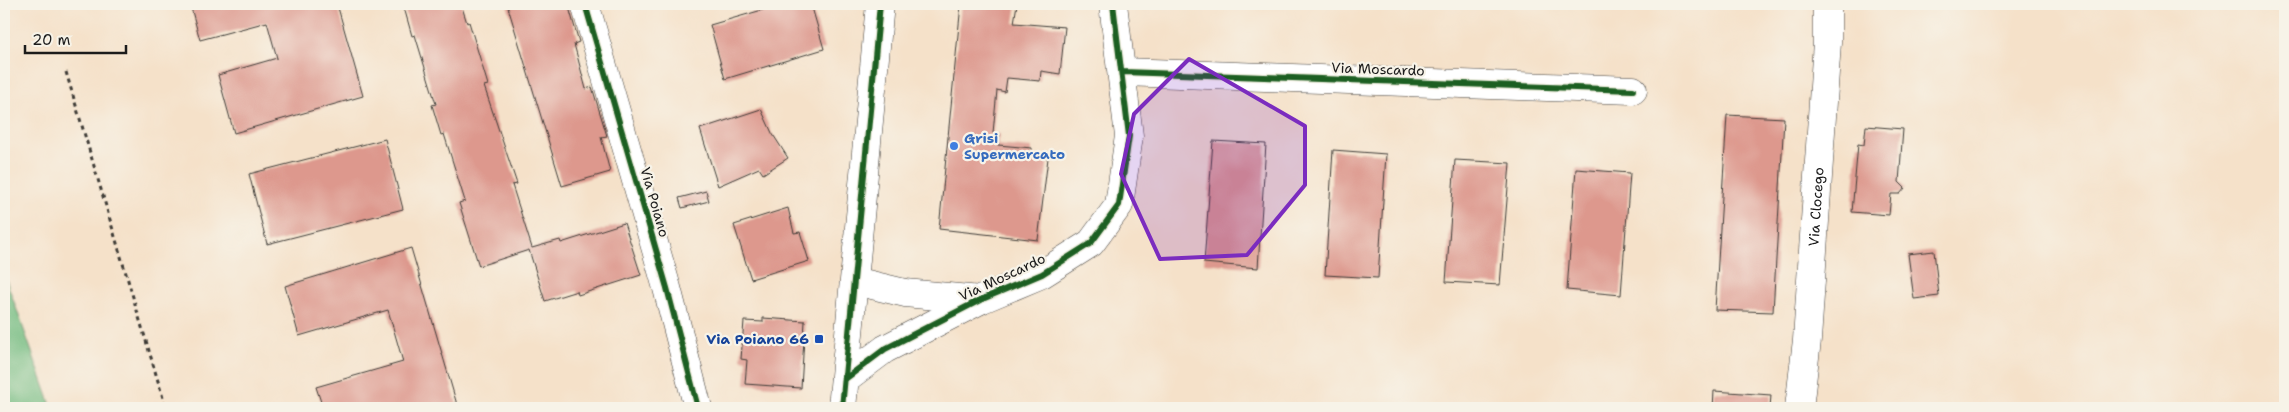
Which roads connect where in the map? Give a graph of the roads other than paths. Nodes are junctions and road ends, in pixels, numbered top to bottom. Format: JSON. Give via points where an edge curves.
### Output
{"nodes":[{"id":1,"x":585,"y":4,"type":"edge"},
{"id":2,"x":880,"y":4,"type":"edge"},
{"id":3,"x":1114,"y":4,"type":"edge"},
{"id":4,"x":1827,"y":4,"type":"edge"},
{"id":5,"x":1123,"y":72,"type":"junction"},
{"id":6,"x":1633,"y":90,"type":"dead end"},
{"id":7,"x":855,"y":281,"type":"junction"},
{"id":8,"x":980,"y":300,"type":"junction"},
{"id":9,"x":845,"y":379,"type":"junction"},
{"id":10,"x":698,"y":408,"type":"edge"},
{"id":11,"x":842,"y":408,"type":"edge"},
{"id":12,"x":1799,"y":408,"type":"edge"}],
"edges":[{"from":1,"to":10,"type":"street","name":"Via Poiano"},
{"from":2,"to":7,"type":"street"},
{"from":3,"to":5,"type":"street","name":"Via Moscardo"},
{"from":4,"to":12,"type":"street","name":"Via Clocego","via":[[1828,42],[1807,340]]},
{"from":5,"to":6,"type":"street","name":"Via Moscardo"},
{"from":5,"to":8,"type":"street","name":"Via Moscardo","via":[[1130,136],[1119,205],[1091,244],[1042,274]]},
{"from":7,"to":8,"type":"street","name":"Via Moscardo","via":[[905,293]]},
{"from":7,"to":9,"type":"street"},
{"from":8,"to":9,"type":"street","name":"Via Moscardo","via":[[885,349]]},
{"from":9,"to":11,"type":"street"}]}
